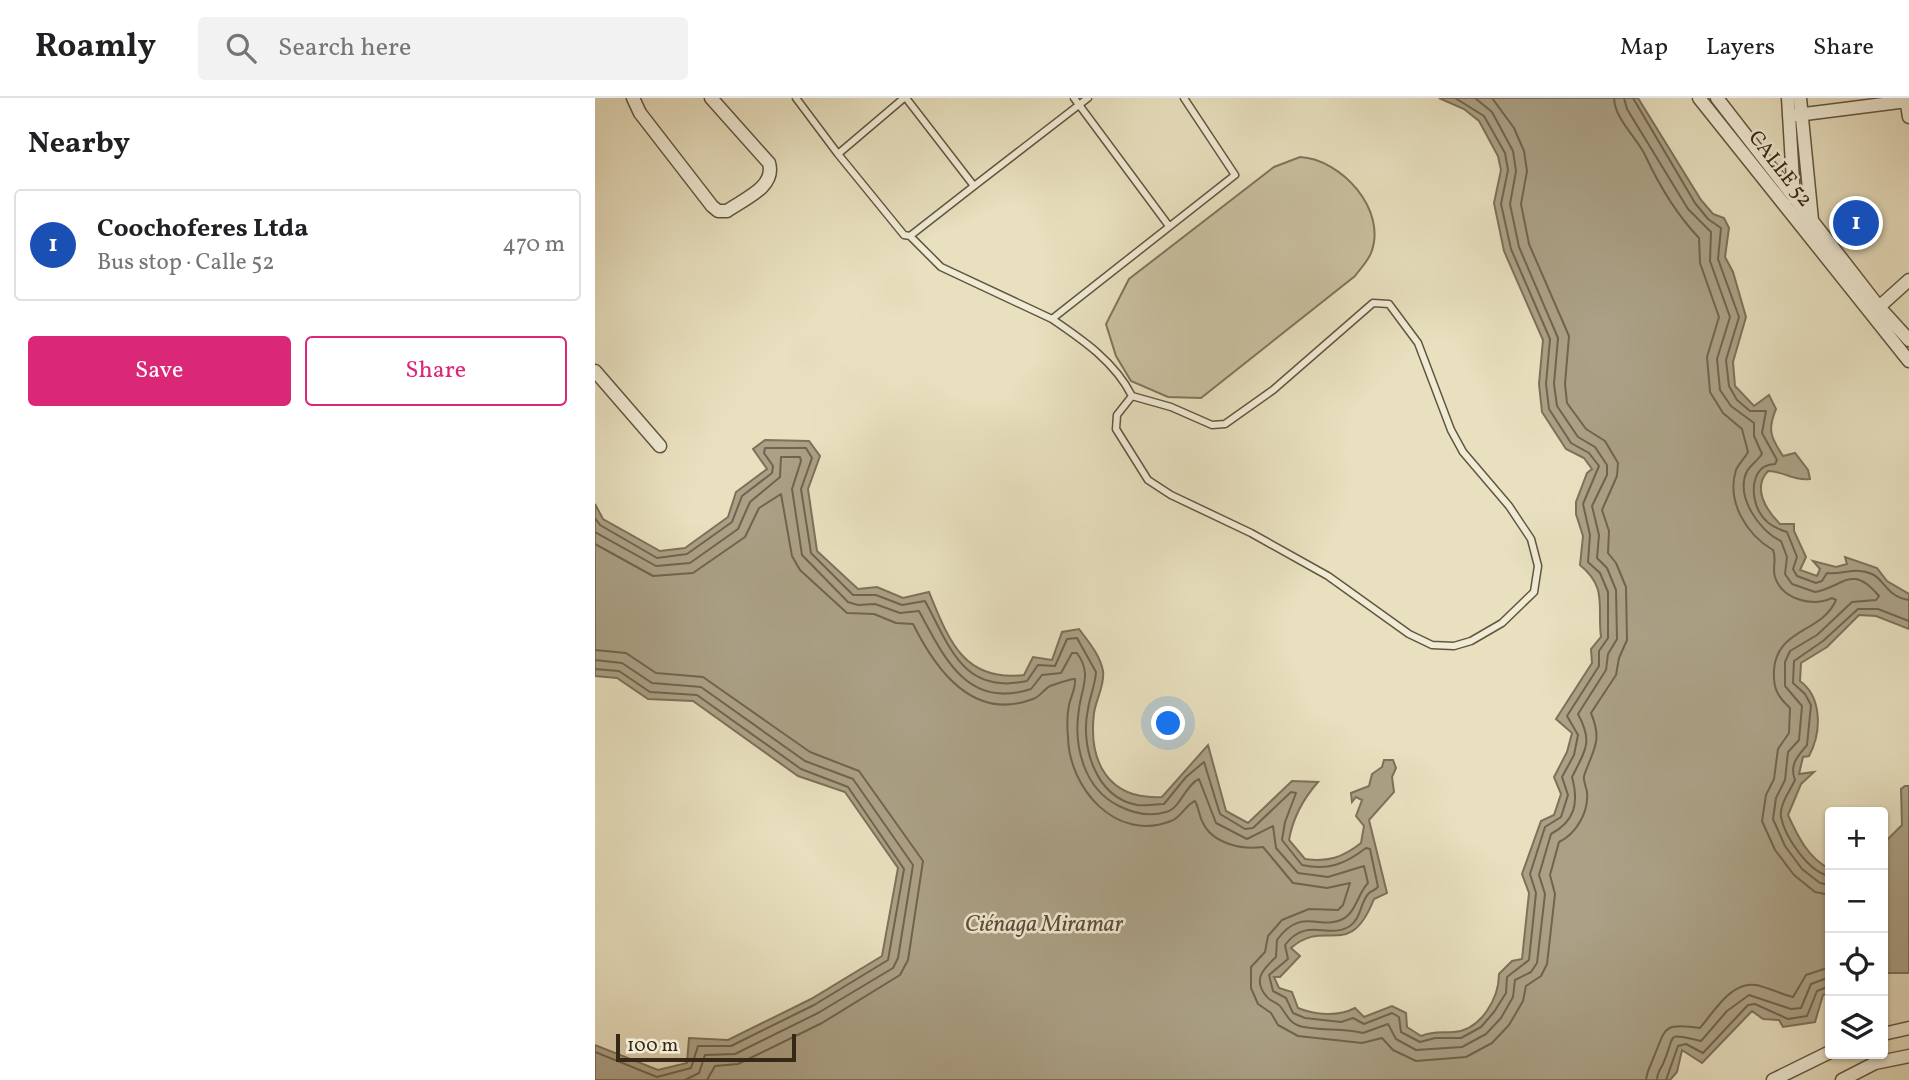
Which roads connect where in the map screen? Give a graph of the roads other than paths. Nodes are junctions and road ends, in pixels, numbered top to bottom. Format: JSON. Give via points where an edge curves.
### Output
{"nodes":[{"id":1,"x":633,"y":98,"type":"edge"},
{"id":2,"x":711,"y":98,"type":"edge"},
{"id":3,"x":796,"y":98,"type":"edge"},
{"id":4,"x":905,"y":98,"type":"edge"},
{"id":5,"x":1075,"y":98,"type":"edge"},
{"id":6,"x":1089,"y":98,"type":"edge"},
{"id":7,"x":1184,"y":98,"type":"edge"},
{"id":8,"x":1699,"y":98,"type":"edge"},
{"id":9,"x":1717,"y":98,"type":"edge"},
{"id":10,"x":1788,"y":98,"type":"edge"},
{"id":11,"x":1800,"y":98,"type":"edge"},
{"id":12,"x":1907,"y":100,"type":"edge"},
{"id":13,"x":1079,"y":105,"type":"junction"},
{"id":14,"x":1795,"y":116,"type":"junction"},
{"id":15,"x":1909,"y":117,"type":"edge"},
{"id":16,"x":838,"y":154,"type":"junction"},
{"id":17,"x":974,"y":186,"type":"junction"},
{"id":18,"x":1794,"y":198,"type":"junction"},
{"id":19,"x":1812,"y":220,"type":"junction"},
{"id":20,"x":1169,"y":226,"type":"junction"},
{"id":21,"x":910,"y":236,"type":"junction"},
{"id":22,"x":1909,"y":280,"type":"edge"},
{"id":23,"x":1879,"y":307,"type":"junction"},
{"id":24,"x":1052,"y":318,"type":"junction"},
{"id":25,"x":1909,"y":341,"type":"edge"},
{"id":26,"x":1909,"y":361,"type":"edge"},
{"id":27,"x":595,"y":370,"type":"edge"},
{"id":28,"x":1132,"y":396,"type":"junction"},
{"id":29,"x":660,"y":446,"type":"dead end"},
{"id":30,"x":1909,"y":1028,"type":"edge"},
{"id":31,"x":1888,"y":1033,"type":"edge"},
{"id":32,"x":1825,"y":1054,"type":"edge"},
{"id":33,"x":1909,"y":1056,"type":"edge"},
{"id":34,"x":1773,"y":1080,"type":"edge"},
{"id":35,"x":1842,"y":1080,"type":"edge"}],
"edges":[{"from":1,"to":2,"type":"street","via":[[712,206],[726,211],[768,183],[772,173],[769,163]]},
{"from":3,"to":16,"type":"lane"},
{"from":4,"to":16,"type":"lane"},
{"from":4,"to":17,"type":"lane"},
{"from":5,"to":13,"type":"lane"},
{"from":6,"to":13,"type":"lane"},
{"from":7,"to":20,"type":"lane","via":[[1235,176]]},
{"from":8,"to":26,"type":"street","name":"CALLE 52"},
{"from":9,"to":18,"type":"street","name":"CALLE 52"},
{"from":10,"to":14,"type":"street"},
{"from":11,"to":14,"type":"street"},
{"from":12,"to":14,"type":"street"},
{"from":12,"to":15,"type":"street"},
{"from":13,"to":17,"type":"lane"},
{"from":13,"to":20,"type":"lane"},
{"from":14,"to":18,"type":"street"},
{"from":14,"to":19,"type":"street"},
{"from":16,"to":21,"type":"lane","via":[[904,235]]},
{"from":17,"to":21,"type":"lane"},
{"from":18,"to":19,"type":"street","name":"CALLE 52"},
{"from":19,"to":23,"type":"street","name":"CALLE 52"},
{"from":20,"to":24,"type":"lane"},
{"from":21,"to":24,"type":"lane","via":[[941,267]]},
{"from":22,"to":23,"type":"street"},
{"from":23,"to":25,"type":"street","name":"CALLE 52"},
{"from":24,"to":28,"type":"lane","via":[[1121,375]]},
{"from":27,"to":29,"type":"street"},
{"from":28,"to":28,"type":"lane","via":[[1117,415],[1116,429],[1148,480],[1328,576],[1409,634],[1432,645],[1471,642],[1502,623],[1534,592],[1538,566],[1531,539],[1463,453],[1417,343],[1389,304],[1373,303],[1273,390],[1225,424],[1212,425]]},
{"from":30,"to":31,"type":"street"},
{"from":32,"to":34,"type":"street"},
{"from":33,"to":35,"type":"street","via":[[1875,1063]]}]}
